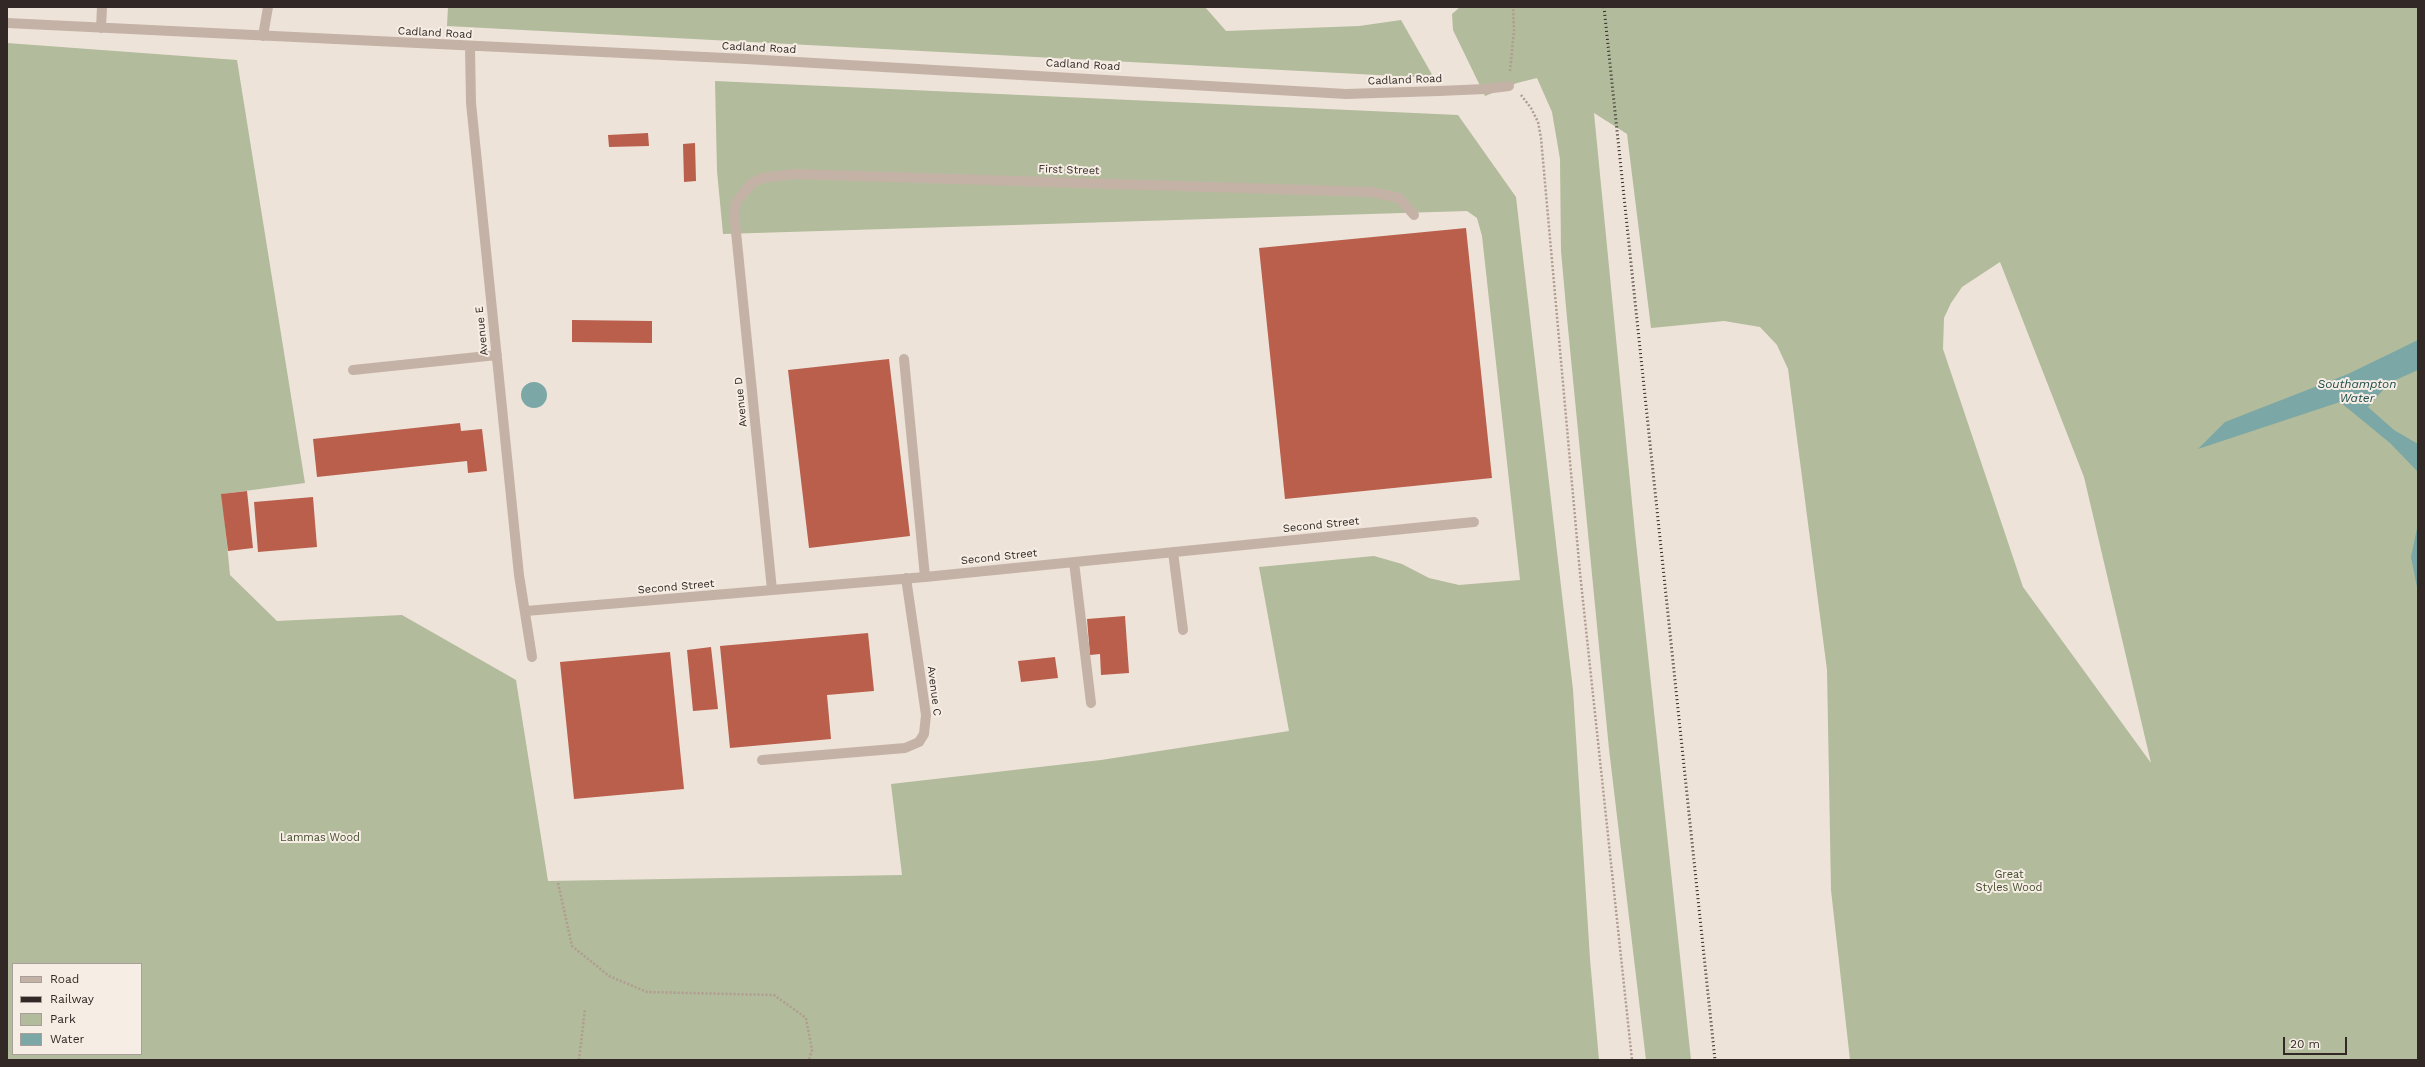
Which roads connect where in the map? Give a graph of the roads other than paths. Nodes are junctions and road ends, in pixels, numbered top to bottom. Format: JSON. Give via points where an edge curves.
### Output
{"nodes":[{"id":1,"x":102,"y":7,"type":"edge"},
{"id":2,"x":268,"y":7,"type":"edge"},
{"id":3,"x":7,"y":23,"type":"edge"},
{"id":4,"x":101,"y":28,"type":"junction"},
{"id":5,"x":263,"y":36,"type":"junction"},
{"id":6,"x":470,"y":47,"type":"junction"},
{"id":7,"x":1509,"y":86,"type":"road end"},
{"id":8,"x":734,"y":212,"type":"joint"},
{"id":9,"x":1414,"y":215,"type":"dead end"},
{"id":10,"x":497,"y":355,"type":"junction"},
{"id":11,"x":904,"y":359,"type":"dead end"},
{"id":12,"x":353,"y":370,"type":"dead end"},
{"id":13,"x":1474,"y":522,"type":"dead end"},
{"id":14,"x":1173,"y":552,"type":"junction"},
{"id":15,"x":1074,"y":562,"type":"junction"},
{"id":16,"x":925,"y":577,"type":"junction"},
{"id":17,"x":906,"y":578,"type":"junction"},
{"id":18,"x":772,"y":590,"type":"junction"},
{"id":19,"x":526,"y":611,"type":"junction"},
{"id":20,"x":1183,"y":630,"type":"dead end"},
{"id":21,"x":532,"y":657,"type":"dead end"},
{"id":22,"x":1091,"y":703,"type":"dead end"},
{"id":23,"x":762,"y":760,"type":"dead end"}],
"edges":[{"from":1,"to":4,"type":"street"},
{"from":2,"to":5,"type":"street"},
{"from":3,"to":4,"type":"street","name":"Cadland Road"},
{"from":4,"to":5,"type":"street","name":"Cadland Road"},
{"from":5,"to":6,"type":"street","name":"Cadland Road"},
{"from":6,"to":7,"type":"street","name":"Cadland Road","via":[[746,59],[1346,94]]},
{"from":6,"to":10,"type":"street","name":"Avenue E","via":[[471,103]]},
{"from":8,"to":9,"type":"street","name":"First Street","via":[[737,201],[752,183],[762,178],[794,174],[1372,192],[1399,198]]},
{"from":8,"to":18,"type":"street","name":"Avenue D"},
{"from":10,"to":12,"type":"street"},
{"from":10,"to":19,"type":"street","name":"Avenue E","via":[[519,575]]},
{"from":11,"to":16,"type":"street"},
{"from":13,"to":14,"type":"street","name":"Second Street"},
{"from":14,"to":15,"type":"street","name":"Second Street"},
{"from":14,"to":20,"type":"street"},
{"from":15,"to":16,"type":"street","name":"Second Street"},
{"from":15,"to":22,"type":"street"},
{"from":16,"to":17,"type":"street","name":"Second Street"},
{"from":17,"to":18,"type":"street","name":"Second Street"},
{"from":17,"to":23,"type":"street","name":"Avenue C","via":[[926,715],[924,734],[919,742],[905,748]]},
{"from":18,"to":19,"type":"street","name":"Second Street"},
{"from":19,"to":21,"type":"street","name":"Avenue E"}]}
